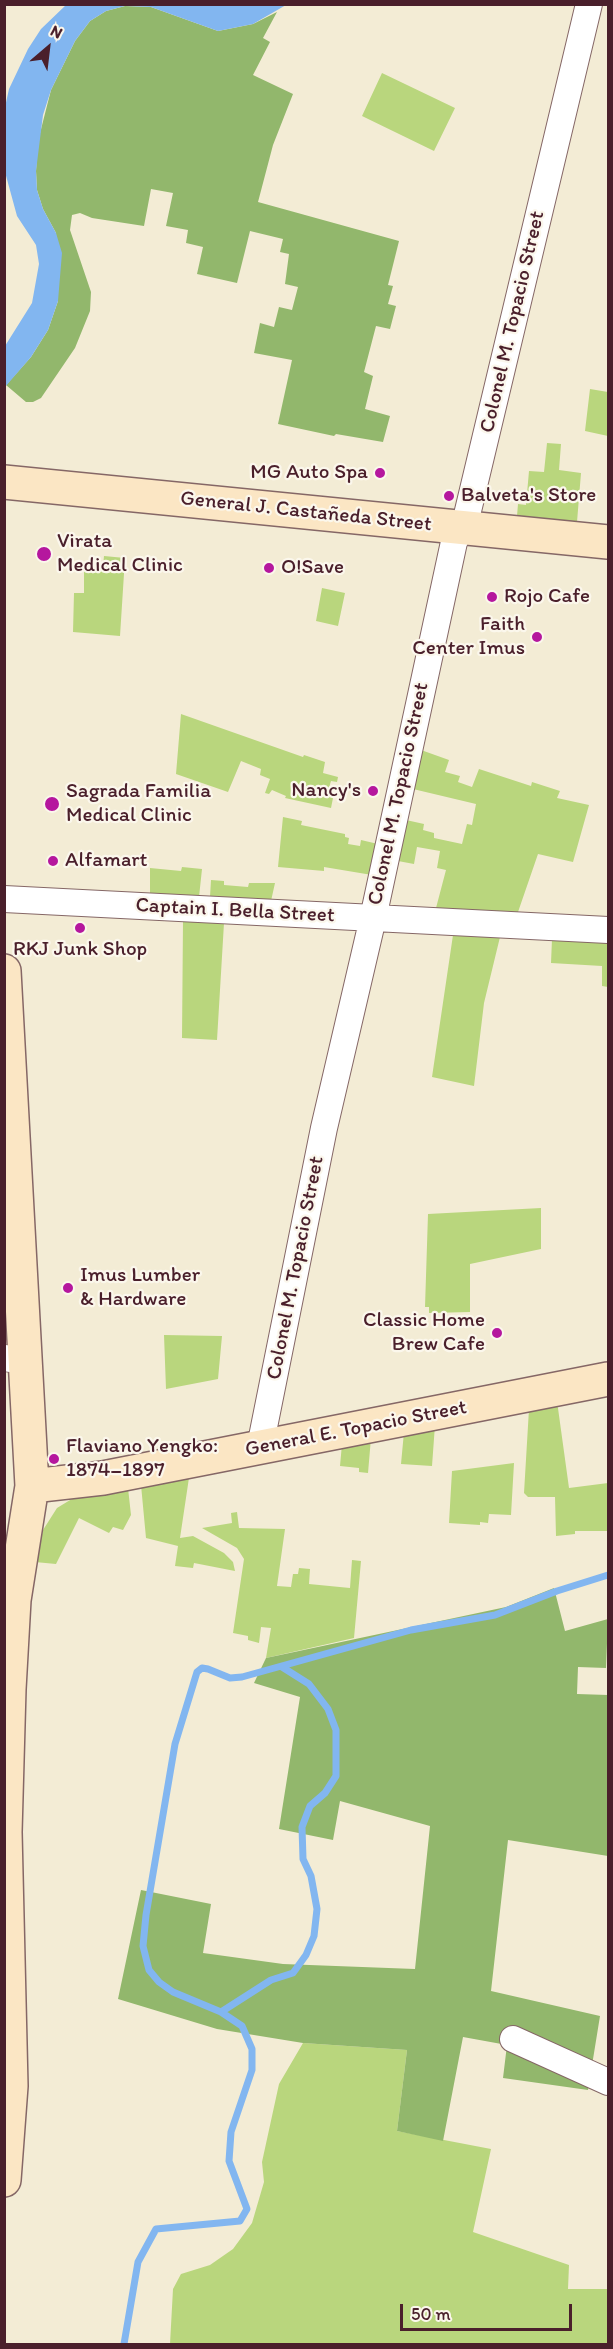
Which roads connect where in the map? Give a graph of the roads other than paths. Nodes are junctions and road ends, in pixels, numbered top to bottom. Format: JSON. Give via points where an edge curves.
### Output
{"nodes":[{"id":1,"x":589,"y":4,"type":"edge"},
{"id":2,"x":4,"y":482,"type":"edge"},
{"id":3,"x":460,"y":528,"type":"junction"},
{"id":4,"x":609,"y":543,"type":"edge"},
{"id":5,"x":4,"y":899,"type":"edge"},
{"id":6,"x":373,"y":918,"type":"junction"},
{"id":7,"x":609,"y":930,"type":"edge"},
{"id":8,"x":4,"y":971,"type":"edge"},
{"id":9,"x":15,"y":1359,"type":"edge"},
{"id":10,"x":609,"y":1379,"type":"edge"},
{"id":11,"x":260,"y":1448,"type":"junction"},
{"id":12,"x":32,"y":1486,"type":"junction"},
{"id":13,"x":513,"y":2038,"type":"dead end"},
{"id":14,"x":609,"y":2082,"type":"edge"},
{"id":15,"x":4,"y":2180,"type":"edge"}],
"edges":[{"from":1,"to":3,"type":"street","name":"Colonel M. Topacio Street"},
{"from":2,"to":3,"type":"main road","name":"General J. Castañeda Street"},
{"from":3,"to":4,"type":"main road","name":"General J. Castañeda Street"},
{"from":3,"to":6,"type":"street","name":"Colonel M. Topacio Street","via":[[453,542]]},
{"from":5,"to":6,"type":"street","name":"Captain I. Bella Street"},
{"from":6,"to":7,"type":"street","name":"Captain I. Bella Street"},
{"from":6,"to":11,"type":"street","name":"Colonel M. Topacio Street","via":[[324,1128]]},
{"from":8,"to":9,"type":"main road"},
{"from":9,"to":12,"type":"main road"},
{"from":10,"to":11,"type":"main road","name":"General E. Topacio Street"},
{"from":11,"to":12,"type":"main road","name":"General E. Topacio Street","via":[[104,1478]]},
{"from":12,"to":15,"type":"main road","via":[[14,1600],[9,1680],[5,1832],[11,2086]]},
{"from":13,"to":14,"type":"street"}]}
